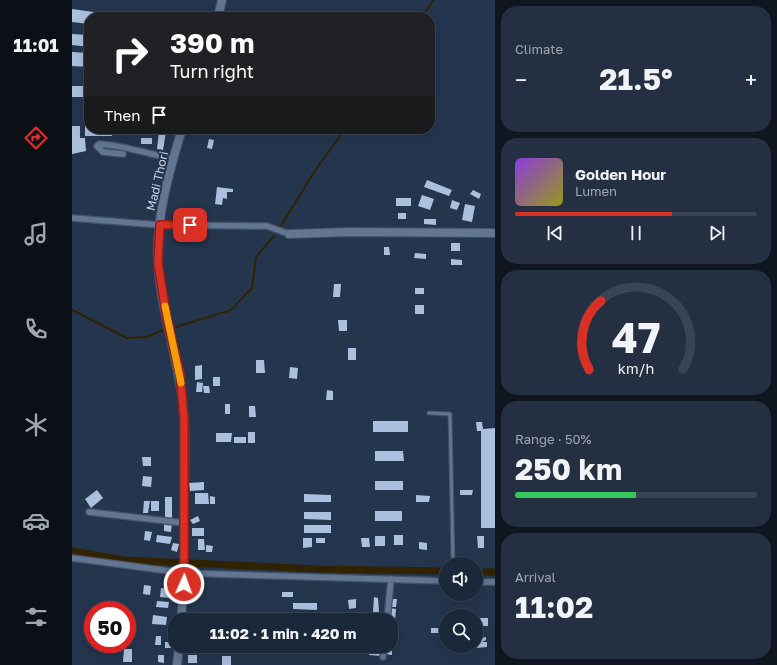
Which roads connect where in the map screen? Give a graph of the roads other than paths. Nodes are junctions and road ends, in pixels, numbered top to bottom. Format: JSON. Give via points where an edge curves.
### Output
{"nodes":[{"id":1,"x":222,"y":0,"type":"edge"},
{"id":2,"x":219,"y":12,"type":"edge"},
{"id":3,"x":180,"y":134,"type":"edge"},
{"id":4,"x":123,"y":154,"type":"dead end"},
{"id":5,"x":173,"y":158,"type":"junction"},
{"id":6,"x":72,"y":218,"type":"edge"},
{"id":7,"x":160,"y":225,"type":"junction"},
{"id":8,"x":495,"y":233,"type":"edge"},
{"id":9,"x":289,"y":234,"type":"joint"},
{"id":10,"x":429,"y":413,"type":"dead end"},
{"id":11,"x":89,"y":512,"type":"dead end"},
{"id":12,"x":184,"y":523,"type":"junction"},
{"id":13,"x":453,"y":557,"type":"edge"},
{"id":14,"x":72,"y":558,"type":"edge"},
{"id":15,"x":184,"y":570,"type":"junction"},
{"id":16,"x":391,"y":579,"type":"junction"},
{"id":17,"x":439,"y":581,"type":"edge"},
{"id":18,"x":483,"y":582,"type":"edge"},
{"id":19,"x":495,"y":582,"type":"edge"},
{"id":20,"x":181,"y":613,"type":"edge"},
{"id":21,"x":388,"y":613,"type":"edge"},
{"id":22,"x":178,"y":653,"type":"edge"},
{"id":23,"x":383,"y":653,"type":"edge"},
{"id":24,"x":383,"y":658,"type":"dead end"},
{"id":25,"x":177,"y":665,"type":"edge"}],
"edges":[{"from":1,"to":2,"type":"main road"},
{"from":3,"to":5,"type":"main road","name":"Madi Thori"},
{"from":4,"to":5,"type":"street","via":[[103,152],[97,146],[118,145]]},
{"from":5,"to":7,"type":"main road","name":"Madi Thori"},
{"from":6,"to":7,"type":"street"},
{"from":7,"to":9,"type":"street","via":[[266,226]]},
{"from":7,"to":12,"type":"main road","name":"Madi Thori","via":[[158,263],[167,319],[180,374],[184,418]]},
{"from":8,"to":9,"type":"main road"},
{"from":10,"to":13,"type":"lane","via":[[450,414]]},
{"from":11,"to":12,"type":"street"},
{"from":12,"to":15,"type":"main road","name":"Madi Thori"},
{"from":14,"to":15,"type":"street"},
{"from":15,"to":16,"type":"street"},
{"from":15,"to":20,"type":"main road","name":"Madi Thori"},
{"from":16,"to":17,"type":"street"},
{"from":16,"to":21,"type":"street"},
{"from":18,"to":19,"type":"street"},
{"from":22,"to":25,"type":"main road"},
{"from":23,"to":24,"type":"street"}]}
